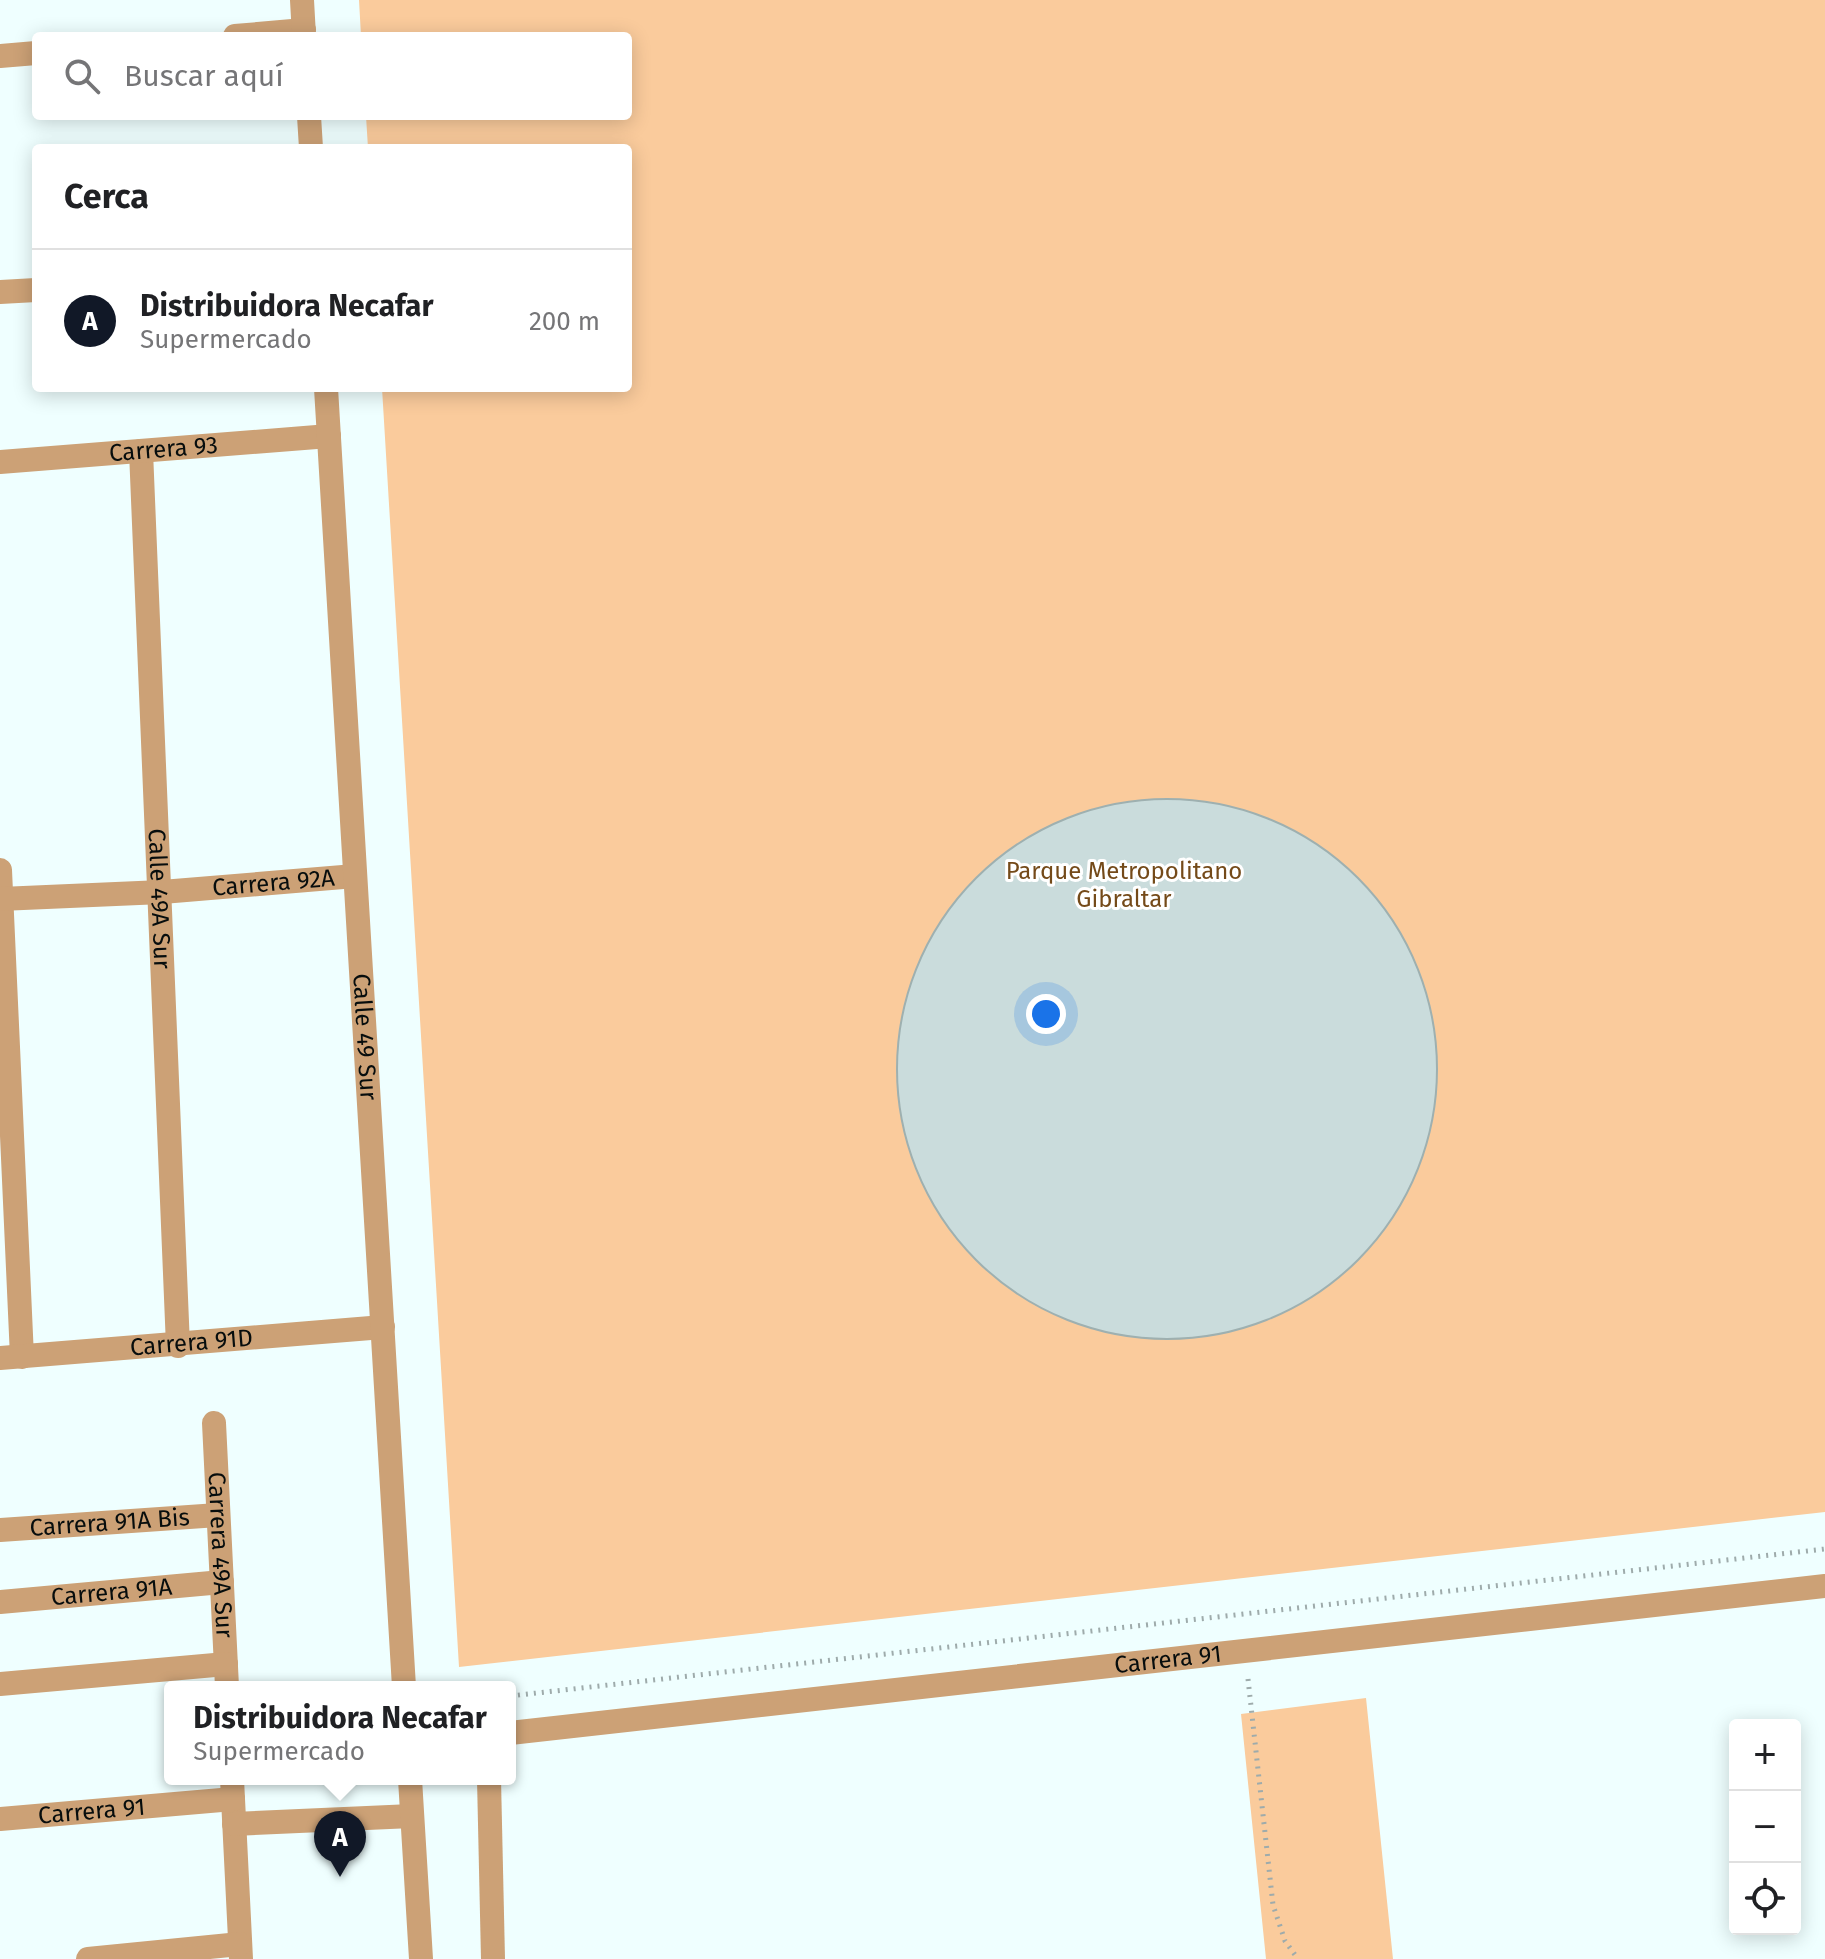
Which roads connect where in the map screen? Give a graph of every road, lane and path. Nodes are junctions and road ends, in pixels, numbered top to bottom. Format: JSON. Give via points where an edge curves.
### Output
{"nodes":[{"id":1,"x":302,"y":0,"type":"edge"},
{"id":2,"x":304,"y":32,"type":"edge"},
{"id":3,"x":32,"y":53,"type":"edge"},
{"id":4,"x":0,"y":56,"type":"edge"},
{"id":5,"x":309,"y":120,"type":"edge"},
{"id":6,"x":311,"y":144,"type":"edge"},
{"id":7,"x":32,"y":290,"type":"edge"},
{"id":8,"x":0,"y":292,"type":"edge"},
{"id":9,"x":326,"y":392,"type":"edge"},
{"id":10,"x":329,"y":436,"type":"junction"},
{"id":11,"x":141,"y":451,"type":"junction"},
{"id":12,"x":0,"y":462,"type":"edge"},
{"id":13,"x":0,"y":870,"type":"edge"},
{"id":14,"x":355,"y":876,"type":"junction"},
{"id":15,"x":162,"y":892,"type":"junction"},
{"id":16,"x":1,"y":899,"type":"edge"},
{"id":17,"x":383,"y":1327,"type":"junction"},
{"id":18,"x":178,"y":1346,"type":"junction"},
{"id":19,"x":11,"y":1358,"type":"edge"},
{"id":20,"x":214,"y":1423,"type":"dead end"},
{"id":21,"x":218,"y":1515,"type":"junction"},
{"id":22,"x":0,"y":1530,"type":"edge"},
{"id":23,"x":1825,"y":1549,"type":"edge"},
{"id":24,"x":222,"y":1582,"type":"junction"},
{"id":25,"x":1825,"y":1586,"type":"edge"},
{"id":26,"x":0,"y":1602,"type":"edge"},
{"id":27,"x":1245,"y":1650,"type":"junction"},
{"id":28,"x":227,"y":1675,"type":"edge"},
{"id":29,"x":404,"y":1681,"type":"edge"},
{"id":30,"x":0,"y":1684,"type":"edge"},
{"id":31,"x":516,"y":1695,"type":"edge"},
{"id":32,"x":516,"y":1732,"type":"edge"},
{"id":33,"x":410,"y":1785,"type":"edge"},
{"id":34,"x":489,"y":1785,"type":"edge"},
{"id":35,"x":232,"y":1789,"type":"edge"},
{"id":36,"x":412,"y":1816,"type":"junction"},
{"id":37,"x":0,"y":1819,"type":"edge"},
{"id":38,"x":234,"y":1824,"type":"junction"},
{"id":39,"x":241,"y":1951,"type":"edge"},
{"id":40,"x":88,"y":1959,"type":"edge"},
{"id":41,"x":421,"y":1959,"type":"edge"},
{"id":42,"x":493,"y":1959,"type":"edge"},
{"id":43,"x":1298,"y":1959,"type":"edge"}],
"edges":[{"from":1,"to":2,"type":"street"},
{"from":3,"to":4,"type":"street"},
{"from":5,"to":6,"type":"street"},
{"from":7,"to":8,"type":"street"},
{"from":9,"to":10,"type":"street","name":"Calle 49 Sur"},
{"from":10,"to":11,"type":"street","name":"Carrera 93"},
{"from":10,"to":14,"type":"street","name":"Calle 49 Sur"},
{"from":11,"to":12,"type":"street","name":"Carrera 93"},
{"from":11,"to":15,"type":"street","name":"Calle 49A Sur"},
{"from":13,"to":16,"type":"street"},
{"from":14,"to":15,"type":"street","name":"Carrera 92A"},
{"from":14,"to":17,"type":"street","name":"Calle 49 Sur"},
{"from":15,"to":16,"type":"street","name":"Carrera 92A"},
{"from":15,"to":18,"type":"street","name":"Calle 49A Sur"},
{"from":16,"to":19,"type":"street"},
{"from":17,"to":18,"type":"street","name":"Carrera 91D"},
{"from":17,"to":29,"type":"street","name":"Calle 49 Sur"},
{"from":18,"to":19,"type":"street","name":"Carrera 91D"},
{"from":20,"to":21,"type":"street","name":"Carrera 49A Sur"},
{"from":21,"to":22,"type":"street","name":"Carrera 91A Bis"},
{"from":21,"to":24,"type":"street","name":"Carrera 49A Sur"},
{"from":23,"to":31,"type":"path"},
{"from":24,"to":26,"type":"street","name":"Carrera 91A"},
{"from":24,"to":28,"type":"street","name":"Carrera 49A Sur"},
{"from":25,"to":27,"type":"street","name":"Carrera 91"},
{"from":27,"to":32,"type":"street","name":"Carrera 91"},
{"from":27,"to":43,"type":"path","via":[[1273,1905],[1285,1941]]},
{"from":28,"to":30,"type":"street"},
{"from":33,"to":36,"type":"street"},
{"from":34,"to":42,"type":"street"},
{"from":35,"to":37,"type":"street","name":"Carrera 91"},
{"from":35,"to":38,"type":"street"},
{"from":36,"to":38,"type":"street"},
{"from":36,"to":41,"type":"street"},
{"from":38,"to":39,"type":"street"},
{"from":39,"to":40,"type":"street"}]}
